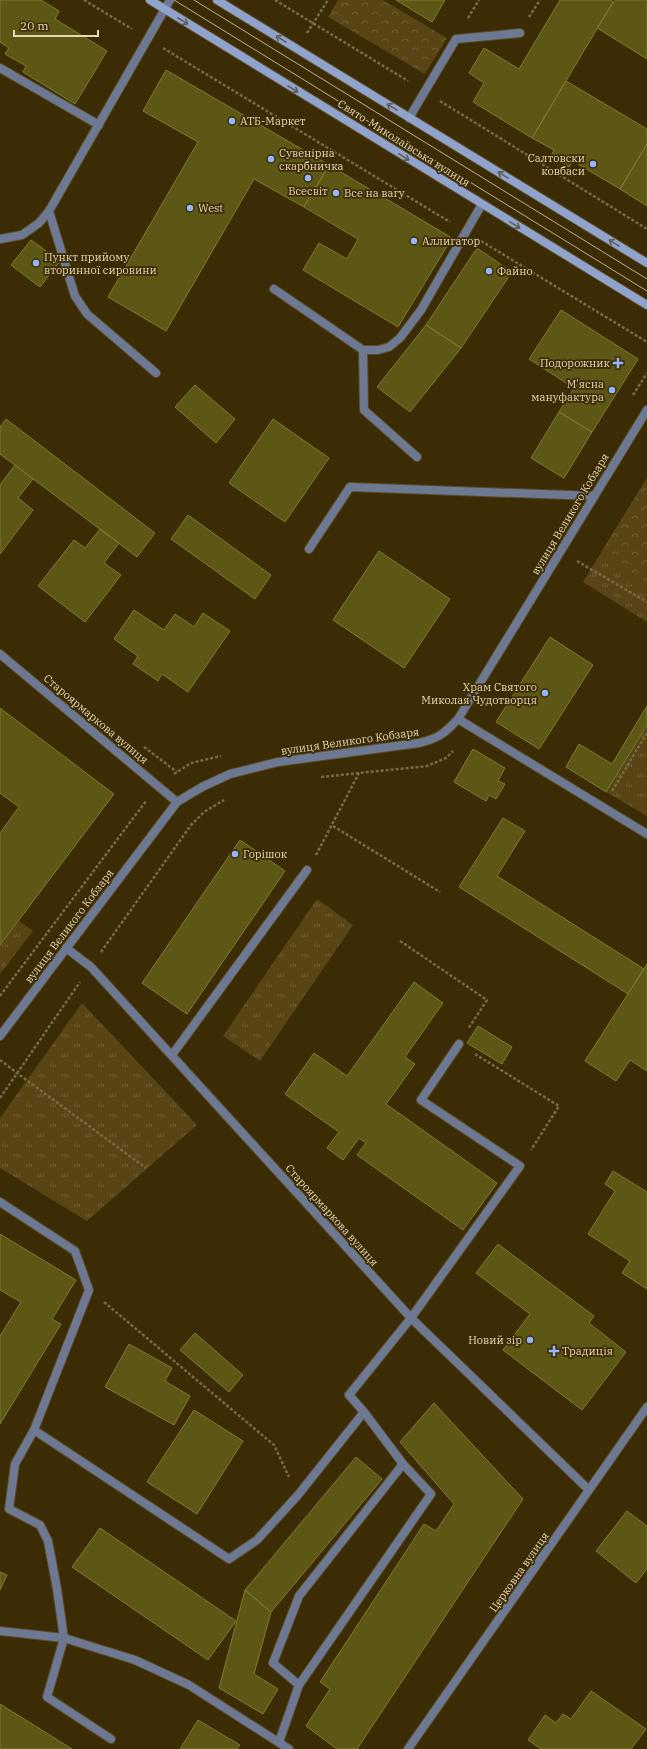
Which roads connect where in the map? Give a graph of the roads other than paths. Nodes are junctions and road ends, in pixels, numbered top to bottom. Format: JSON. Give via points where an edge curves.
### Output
{"nodes":[{"id":1,"x":150,"y":0,"type":"edge"},
{"id":2,"x":170,"y":0,"type":"edge"},
{"id":3,"x":218,"y":0,"type":"edge"},
{"id":4,"x":165,"y":10,"type":"junction"},
{"id":5,"x":520,"y":33,"type":"dead end"},
{"id":6,"x":0,"y":68,"type":"edge"},
{"id":7,"x":409,"y":118,"type":"junction"},
{"id":8,"x":99,"y":125,"type":"junction"},
{"id":9,"x":482,"y":204,"type":"junction"},
{"id":10,"x":49,"y":211,"type":"junction"},
{"id":11,"x":0,"y":239,"type":"edge"},
{"id":12,"x":647,"y":263,"type":"edge"},
{"id":13,"x":274,"y":289,"type":"dead end"},
{"id":14,"x":647,"y":306,"type":"edge"},
{"id":15,"x":363,"y":350,"type":"junction"},
{"id":16,"x":156,"y":373,"type":"dead end"},
{"id":17,"x":647,"y":410,"type":"edge"},
{"id":18,"x":417,"y":456,"type":"dead end"},
{"id":19,"x":594,"y":496,"type":"junction"},
{"id":20,"x":309,"y":549,"type":"dead end"},
{"id":21,"x":0,"y":654,"type":"edge"},
{"id":22,"x":458,"y":719,"type":"junction"},
{"id":23,"x":177,"y":802,"type":"junction"},
{"id":24,"x":647,"y":834,"type":"edge"},
{"id":25,"x":307,"y":870,"type":"road end"},
{"id":26,"x":66,"y":948,"type":"junction"},
{"id":27,"x":0,"y":1036,"type":"edge"},
{"id":28,"x":459,"y":1044,"type":"road end"},
{"id":29,"x":172,"y":1055,"type":"junction"},
{"id":30,"x":0,"y":1202,"type":"edge"},
{"id":31,"x":411,"y":1318,"type":"junction"},
{"id":32,"x":647,"y":1407,"type":"edge"},
{"id":33,"x":364,"y":1412,"type":"junction"},
{"id":34,"x":34,"y":1430,"type":"junction"},
{"id":35,"x":403,"y":1464,"type":"junction"},
{"id":36,"x":589,"y":1490,"type":"junction"},
{"id":37,"x":0,"y":1631,"type":"edge"},
{"id":38,"x":64,"y":1638,"type":"junction"},
{"id":39,"x":299,"y":1685,"type":"junction"},
{"id":40,"x":111,"y":1740,"type":"dead end"},
{"id":41,"x":279,"y":1742,"type":"junction"},
{"id":42,"x":289,"y":1749,"type":"edge"},
{"id":43,"x":408,"y":1749,"type":"edge"}],
"edges":[{"from":1,"to":4,"type":"main road","name":"Свято-Миколаївська вулиця"},
{"from":2,"to":4,"type":"street"},
{"from":7,"to":3,"type":"main road","one_way":true},
{"from":4,"to":8,"type":"street"},
{"from":4,"to":9,"type":"main road","name":"Свято-Миколаївська вулиця","one_way":true},
{"from":5,"to":7,"type":"street","via":[[456,39]]},
{"from":6,"to":8,"type":"street"},
{"from":12,"to":7,"type":"main road","one_way":true},
{"from":8,"to":10,"type":"street"},
{"from":9,"to":14,"type":"main road","name":"Свято-Миколаївська вулиця","one_way":true},
{"from":9,"to":15,"type":"street","via":[[421,310],[400,338],[389,347]]},
{"from":10,"to":11,"type":"street","via":[[39,223],[22,235]]},
{"from":10,"to":16,"type":"street","via":[[75,296],[87,314]]},
{"from":13,"to":15,"type":"street"},
{"from":15,"to":18,"type":"street","via":[[364,410]]},
{"from":17,"to":19,"type":"street","name":"вулиця Великого Кобзаря"},
{"from":19,"to":20,"type":"street","via":[[350,487]]},
{"from":19,"to":22,"type":"street","name":"вулиця Великого Кобзаря"},
{"from":21,"to":23,"type":"street","name":"Староярмаркова вулиця"},
{"from":22,"to":23,"type":"street","name":"вулиця Великого Кобзаря","via":[[444,734],[433,740],[278,762],[230,774]]},
{"from":22,"to":24,"type":"street"},
{"from":23,"to":26,"type":"street","name":"вулиця Великого Кобзаря"},
{"from":25,"to":29,"type":"street"},
{"from":26,"to":27,"type":"street","name":"вулиця Великого Кобзаря"},
{"from":26,"to":29,"type":"street","name":"Староярмаркова вулиця","via":[[91,967]]},
{"from":28,"to":31,"type":"street","via":[[421,1100],[520,1166]]},
{"from":29,"to":31,"type":"street","name":"Староярмаркова вулиця"},
{"from":30,"to":34,"type":"street","via":[[74,1251],[90,1290]]},
{"from":31,"to":33,"type":"street","via":[[349,1395]]},
{"from":31,"to":36,"type":"street","name":"Староярмаркова вулиця"},
{"from":32,"to":36,"type":"street","name":"Церковна вулиця"},
{"from":33,"to":34,"type":"street","via":[[298,1495],[257,1540],[229,1559]]},
{"from":33,"to":35,"type":"street"},
{"from":34,"to":38,"type":"street","via":[[16,1464],[9,1509],[40,1525],[48,1541]]},
{"from":35,"to":39,"type":"street","via":[[431,1494]]},
{"from":35,"to":39,"type":"street","via":[[299,1596],[273,1663]]},
{"from":36,"to":43,"type":"street","name":"Церковна вулиця"},
{"from":37,"to":38,"type":"street"},
{"from":38,"to":40,"type":"street","via":[[47,1697]]},
{"from":38,"to":41,"type":"street","via":[[135,1660],[189,1684]]},
{"from":39,"to":41,"type":"street"},
{"from":41,"to":42,"type":"street"}]}
